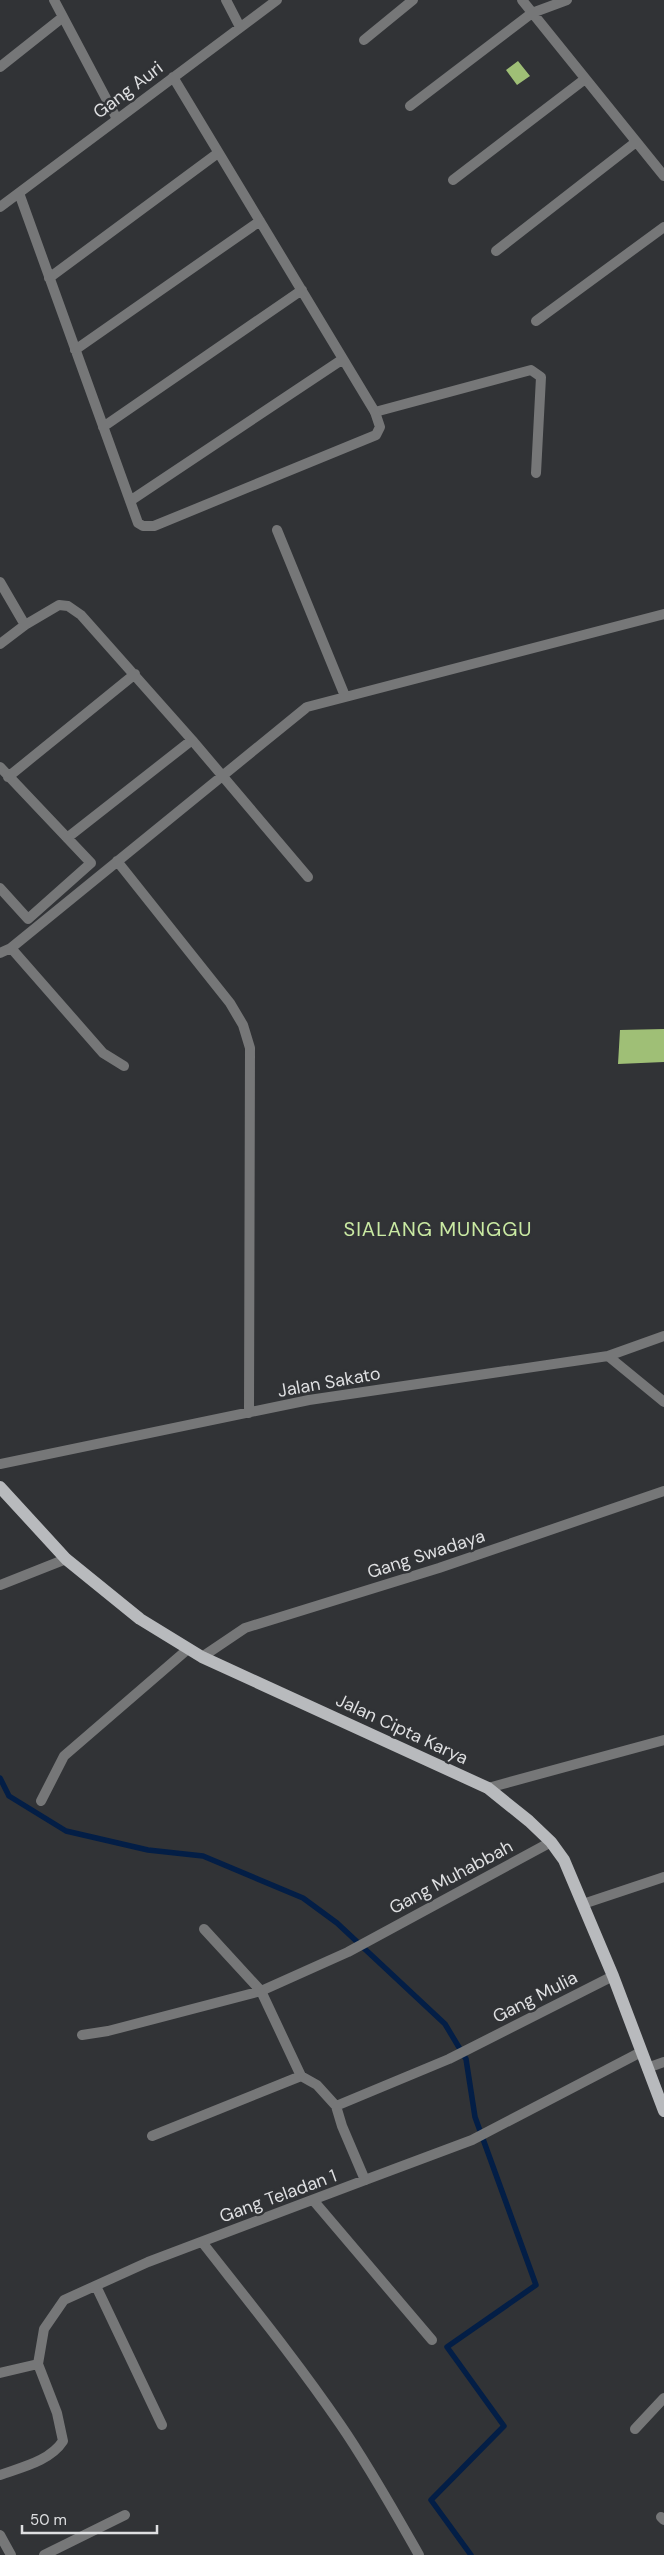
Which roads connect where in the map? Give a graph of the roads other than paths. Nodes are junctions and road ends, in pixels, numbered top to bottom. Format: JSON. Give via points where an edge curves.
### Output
{"nodes":[{"id":1,"x":54,"y":0,"type":"edge"},
{"id":2,"x":226,"y":0,"type":"edge"},
{"id":3,"x":277,"y":0,"type":"edge"},
{"id":4,"x":413,"y":0,"type":"edge"},
{"id":5,"x":522,"y":0,"type":"edge"},
{"id":6,"x":567,"y":0,"type":"edge"},
{"id":7,"x":532,"y":13,"type":"junction"},
{"id":8,"x":63,"y":17,"type":"junction"},
{"id":9,"x":240,"y":27,"type":"junction"},
{"id":10,"x":364,"y":40,"type":"dead end"},
{"id":11,"x":0,"y":67,"type":"edge"},
{"id":12,"x":173,"y":77,"type":"junction"},
{"id":13,"x":585,"y":79,"type":"junction"},
{"id":14,"x":410,"y":106,"type":"dead end"},
{"id":15,"x":117,"y":119,"type":"junction"},
{"id":16,"x":636,"y":142,"type":"junction"},
{"id":17,"x":218,"y":153,"type":"junction"},
{"id":18,"x":664,"y":176,"type":"edge"},
{"id":19,"x":453,"y":180,"type":"dead end"},
{"id":20,"x":19,"y":193,"type":"junction"},
{"id":21,"x":1,"y":205,"type":"edge"},
{"id":22,"x":260,"y":221,"type":"junction"},
{"id":23,"x":664,"y":227,"type":"edge"},
{"id":24,"x":496,"y":250,"type":"dead end"},
{"id":25,"x":50,"y":278,"type":"junction"},
{"id":26,"x":302,"y":290,"type":"junction"},
{"id":27,"x":536,"y":321,"type":"dead end"},
{"id":28,"x":75,"y":350,"type":"junction"},
{"id":29,"x":343,"y":359,"type":"junction"},
{"id":30,"x":375,"y":412,"type":"junction"},
{"id":31,"x":103,"y":427,"type":"junction"},
{"id":32,"x":536,"y":473,"type":"dead end"},
{"id":33,"x":130,"y":501,"type":"junction"},
{"id":34,"x":277,"y":530,"type":"dead end"},
{"id":35,"x":0,"y":582,"type":"edge"},
{"id":36,"x":664,"y":614,"type":"edge"},
{"id":37,"x":25,"y":625,"type":"junction"},
{"id":38,"x":0,"y":644,"type":"edge"},
{"id":39,"x":135,"y":674,"type":"junction"},
{"id":40,"x":345,"y":696,"type":"junction"},
{"id":41,"x":192,"y":740,"type":"junction"},
{"id":42,"x":0,"y":767,"type":"edge"},
{"id":43,"x":223,"y":776,"type":"junction"},
{"id":44,"x":8,"y":777,"type":"junction"},
{"id":45,"x":67,"y":838,"type":"junction"},
{"id":46,"x":117,"y":861,"type":"junction"},
{"id":47,"x":308,"y":877,"type":"dead end"},
{"id":48,"x":0,"y":888,"type":"edge"},
{"id":49,"x":11,"y":948,"type":"junction"},
{"id":50,"x":0,"y":953,"type":"edge"},
{"id":51,"x":124,"y":1066,"type":"dead end"},
{"id":52,"x":664,"y":1336,"type":"edge"},
{"id":53,"x":608,"y":1356,"type":"junction"},
{"id":54,"x":664,"y":1402,"type":"edge"},
{"id":55,"x":249,"y":1413,"type":"junction"},
{"id":56,"x":0,"y":1464,"type":"edge"},
{"id":57,"x":0,"y":1487,"type":"edge"},
{"id":58,"x":664,"y":1491,"type":"edge"},
{"id":59,"x":66,"y":1559,"type":"junction"},
{"id":60,"x":0,"y":1585,"type":"edge"},
{"id":61,"x":188,"y":1649,"type":"junction"},
{"id":62,"x":202,"y":1657,"type":"junction"},
{"id":63,"x":664,"y":1740,"type":"edge"},
{"id":64,"x":488,"y":1788,"type":"junction"},
{"id":65,"x":41,"y":1801,"type":"dead end"},
{"id":66,"x":551,"y":1842,"type":"junction"},
{"id":67,"x":664,"y":1877,"type":"edge"},
{"id":68,"x":583,"y":1904,"type":"junction"},
{"id":69,"x":204,"y":1929,"type":"dead end"},
{"id":70,"x":613,"y":1976,"type":"junction"},
{"id":71,"x":261,"y":1991,"type":"junction"},
{"id":72,"x":82,"y":2035,"type":"dead end"},
{"id":73,"x":641,"y":2052,"type":"junction"},
{"id":74,"x":664,"y":2062,"type":"edge"},
{"id":75,"x":647,"y":2068,"type":"junction"},
{"id":76,"x":301,"y":2076,"type":"junction"},
{"id":77,"x":336,"y":2106,"type":"junction"},
{"id":78,"x":664,"y":2111,"type":"edge"},
{"id":79,"x":152,"y":2136,"type":"dead end"},
{"id":80,"x":365,"y":2180,"type":"junction"},
{"id":81,"x":313,"y":2200,"type":"junction"},
{"id":82,"x":202,"y":2242,"type":"junction"},
{"id":83,"x":96,"y":2286,"type":"junction"},
{"id":84,"x":432,"y":2340,"type":"dead end"},
{"id":85,"x":38,"y":2364,"type":"junction"},
{"id":86,"x":0,"y":2373,"type":"edge"},
{"id":87,"x":664,"y":2398,"type":"edge"},
{"id":88,"x":162,"y":2425,"type":"dead end"},
{"id":89,"x":635,"y":2429,"type":"dead end"},
{"id":90,"x":0,"y":2475,"type":"edge"},
{"id":91,"x":125,"y":2515,"type":"dead end"},
{"id":92,"x":0,"y":2535,"type":"edge"},
{"id":93,"x":11,"y":2555,"type":"edge"},
{"id":94,"x":44,"y":2555,"type":"edge"},
{"id":95,"x":418,"y":2555,"type":"edge"}],
"edges":[{"from":1,"to":8,"type":"street"},
{"from":2,"to":9,"type":"street"},
{"from":3,"to":9,"type":"street","name":"Gang Auri"},
{"from":4,"to":10,"type":"street"},
{"from":5,"to":7,"type":"street"},
{"from":6,"to":7,"type":"street"},
{"from":7,"to":13,"type":"street"},
{"from":7,"to":14,"type":"street"},
{"from":8,"to":11,"type":"street"},
{"from":8,"to":15,"type":"street"},
{"from":9,"to":12,"type":"street","name":"Gang Auri"},
{"from":12,"to":15,"type":"street","name":"Gang Auri"},
{"from":12,"to":17,"type":"street"},
{"from":13,"to":16,"type":"street"},
{"from":13,"to":19,"type":"street"},
{"from":15,"to":20,"type":"street","name":"Gang Auri"},
{"from":16,"to":18,"type":"street"},
{"from":16,"to":24,"type":"street"},
{"from":17,"to":22,"type":"street"},
{"from":17,"to":25,"type":"street"},
{"from":20,"to":21,"type":"street","name":"Gang Auri"},
{"from":20,"to":25,"type":"street"},
{"from":22,"to":26,"type":"street"},
{"from":22,"to":28,"type":"street"},
{"from":23,"to":27,"type":"street"},
{"from":25,"to":28,"type":"street"},
{"from":26,"to":29,"type":"street"},
{"from":26,"to":31,"type":"street"},
{"from":28,"to":31,"type":"street"},
{"from":29,"to":30,"type":"street"},
{"from":29,"to":33,"type":"street"},
{"from":30,"to":32,"type":"street","via":[[531,370],[541,377]]},
{"from":30,"to":33,"type":"street","via":[[380,427],[376,435],[154,526],[138,523]]},
{"from":31,"to":33,"type":"street"},
{"from":34,"to":40,"type":"street"},
{"from":35,"to":37,"type":"street"},
{"from":36,"to":40,"type":"street"},
{"from":37,"to":38,"type":"street"},
{"from":37,"to":39,"type":"street","via":[[59,605],[68,606],[81,614]]},
{"from":39,"to":41,"type":"street"},
{"from":39,"to":44,"type":"street"},
{"from":40,"to":43,"type":"street","via":[[307,707]]},
{"from":41,"to":43,"type":"street"},
{"from":41,"to":45,"type":"street"},
{"from":42,"to":44,"type":"street"},
{"from":43,"to":46,"type":"street"},
{"from":43,"to":47,"type":"street"},
{"from":44,"to":45,"type":"street"},
{"from":45,"to":48,"type":"street","via":[[90,863],[28,919]]},
{"from":46,"to":49,"type":"street"},
{"from":46,"to":55,"type":"street","via":[[230,1003],[243,1025],[250,1048]]},
{"from":49,"to":50,"type":"street"},
{"from":49,"to":51,"type":"street","via":[[102,1053]]},
{"from":52,"to":53,"type":"street","name":"Jalan Sakato"},
{"from":53,"to":54,"type":"street"},
{"from":53,"to":55,"type":"street","name":"Jalan Sakato","via":[[309,1400]]},
{"from":55,"to":56,"type":"street","name":"Jalan Sakato"},
{"from":57,"to":59,"type":"main road","name":"Jalan Cipta Karya"},
{"from":58,"to":62,"type":"street","name":"Gang Swadaya","via":[[439,1568],[245,1628]]},
{"from":59,"to":60,"type":"street"},
{"from":59,"to":61,"type":"main road","name":"Jalan Cipta Karya","via":[[140,1620]]},
{"from":61,"to":62,"type":"main road","name":"Jalan Cipta Karya"},
{"from":61,"to":65,"type":"street","via":[[64,1756]]},
{"from":62,"to":64,"type":"main road","name":"Jalan Cipta Karya"},
{"from":63,"to":64,"type":"street"},
{"from":64,"to":66,"type":"main road","name":"Jalan Cipta Karya"},
{"from":66,"to":68,"type":"main road","name":"Jalan Cipta Karya","via":[[564,1860]]},
{"from":66,"to":71,"type":"street","name":"Gang Muhabbah","via":[[348,1952]]},
{"from":67,"to":68,"type":"street"},
{"from":68,"to":70,"type":"main road","name":"Jalan Cipta Karya"},
{"from":69,"to":71,"type":"street"},
{"from":70,"to":73,"type":"main road","name":"Jalan Cipta Karya"},
{"from":70,"to":77,"type":"street","name":"Gang Mulia","via":[[449,2059]]},
{"from":71,"to":72,"type":"street"},
{"from":71,"to":76,"type":"street"},
{"from":73,"to":75,"type":"main road","name":"Jalan Cipta Karya"},
{"from":73,"to":80,"type":"street","name":"Gang Teladan 1","via":[[472,2140]]},
{"from":74,"to":75,"type":"street"},
{"from":75,"to":78,"type":"main road","name":"Jalan Cipta Karya"},
{"from":76,"to":77,"type":"street","via":[[317,2085]]},
{"from":76,"to":79,"type":"street"},
{"from":77,"to":80,"type":"street"},
{"from":80,"to":81,"type":"street","name":"Gang Teladan 1"},
{"from":81,"to":82,"type":"street","name":"Gang Teladan 1"},
{"from":81,"to":84,"type":"street"},
{"from":82,"to":83,"type":"street","name":"Gang Teladan 1"},
{"from":82,"to":95,"type":"street","via":[[341,2425],[376,2479]]},
{"from":83,"to":85,"type":"street","name":"Gang Teladan 1","via":[[64,2300],[44,2329]]},
{"from":83,"to":88,"type":"street"},
{"from":85,"to":86,"type":"street"},
{"from":85,"to":90,"type":"street","via":[[57,2413],[63,2441],[58,2449],[42,2459]]},
{"from":87,"to":89,"type":"street"},
{"from":91,"to":94,"type":"street"},
{"from":92,"to":93,"type":"street"}]}
